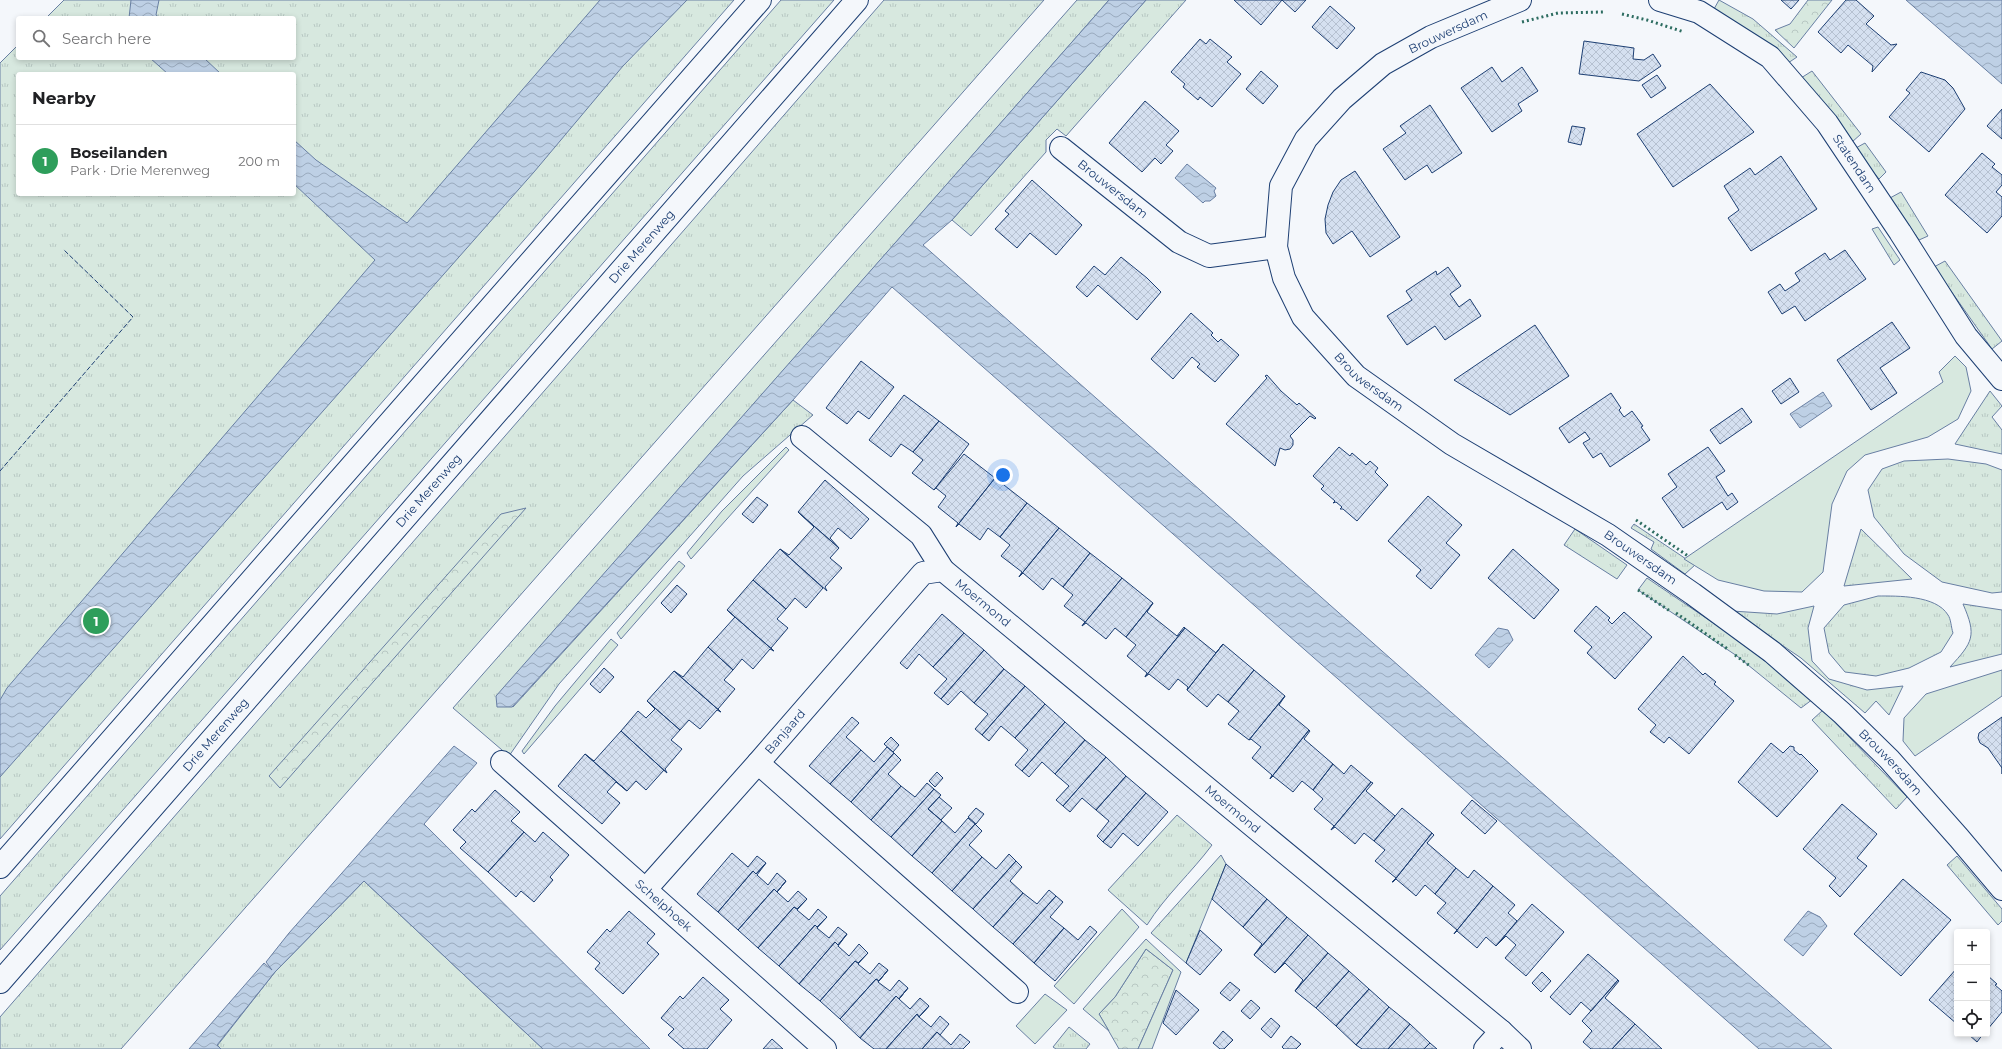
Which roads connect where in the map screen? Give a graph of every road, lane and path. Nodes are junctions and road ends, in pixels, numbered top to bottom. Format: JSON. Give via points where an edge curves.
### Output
{"nodes":[{"id":1,"x":760,"y":0,"type":"edge"},
{"id":2,"x":857,"y":0,"type":"edge"},
{"id":3,"x":1520,"y":0,"type":"edge"},
{"id":4,"x":1660,"y":0,"type":"edge"},
{"id":5,"x":1061,"y":148,"type":"dead end"},
{"id":6,"x":1276,"y":247,"type":"junction"},
{"id":7,"x":2002,"y":379,"type":"edge"},
{"id":8,"x":802,"y":437,"type":"dead end"},
{"id":9,"x":933,"y":572,"type":"junction"},
{"id":10,"x":502,"y":762,"type":"dead end"},
{"id":11,"x":758,"y":763,"type":"junction"},
{"id":12,"x":0,"y":867,"type":"edge"},
{"id":13,"x":646,"y":889,"type":"junction"},
{"id":14,"x":2002,"y":890,"type":"edge"},
{"id":15,"x":0,"y":982,"type":"edge"},
{"id":16,"x":1017,"y":992,"type":"dead end"},
{"id":17,"x":1501,"y":1031,"type":"junction"},
{"id":18,"x":825,"y":1049,"type":"edge"},
{"id":19,"x":1485,"y":1049,"type":"edge"},
{"id":20,"x":1520,"y":1049,"type":"edge"}],
"edges":[{"from":1,"to":12,"type":"main road"},
{"from":2,"to":15,"type":"main road","name":"Drie Merenweg"},
{"from":3,"to":6,"type":"main road","name":"Brouwersdam","via":[[1431,37],[1383,64],[1342,99],[1306,139],[1281,186]]},
{"from":4,"to":7,"type":"main road","name":"Statendam","via":[[1699,12],[1770,57],[1826,123],[1966,336]]},
{"from":5,"to":6,"type":"main road","name":"Brouwersdam","via":[[1179,242],[1209,256]]},
{"from":6,"to":14,"type":"main road","name":"Brouwersdam","via":[[1284,278],[1303,317],[1356,376],[1452,444],[1608,535],[1772,652],[1842,713],[1889,759]]},
{"from":8,"to":9,"type":"main road","name":"Moermond","via":[[921,535]]},
{"from":9,"to":11,"type":"main road","name":"Banjaard"},
{"from":9,"to":17,"type":"main road","name":"Moermond"},
{"from":10,"to":13,"type":"main road","name":"Schelphoek"},
{"from":11,"to":13,"type":"main road","name":"Banjaard"},
{"from":11,"to":16,"type":"main road"},
{"from":13,"to":18,"type":"main road","name":"Schelphoek"},
{"from":17,"to":19,"type":"main road"},
{"from":17,"to":20,"type":"main road","name":"Moermond"}]}
